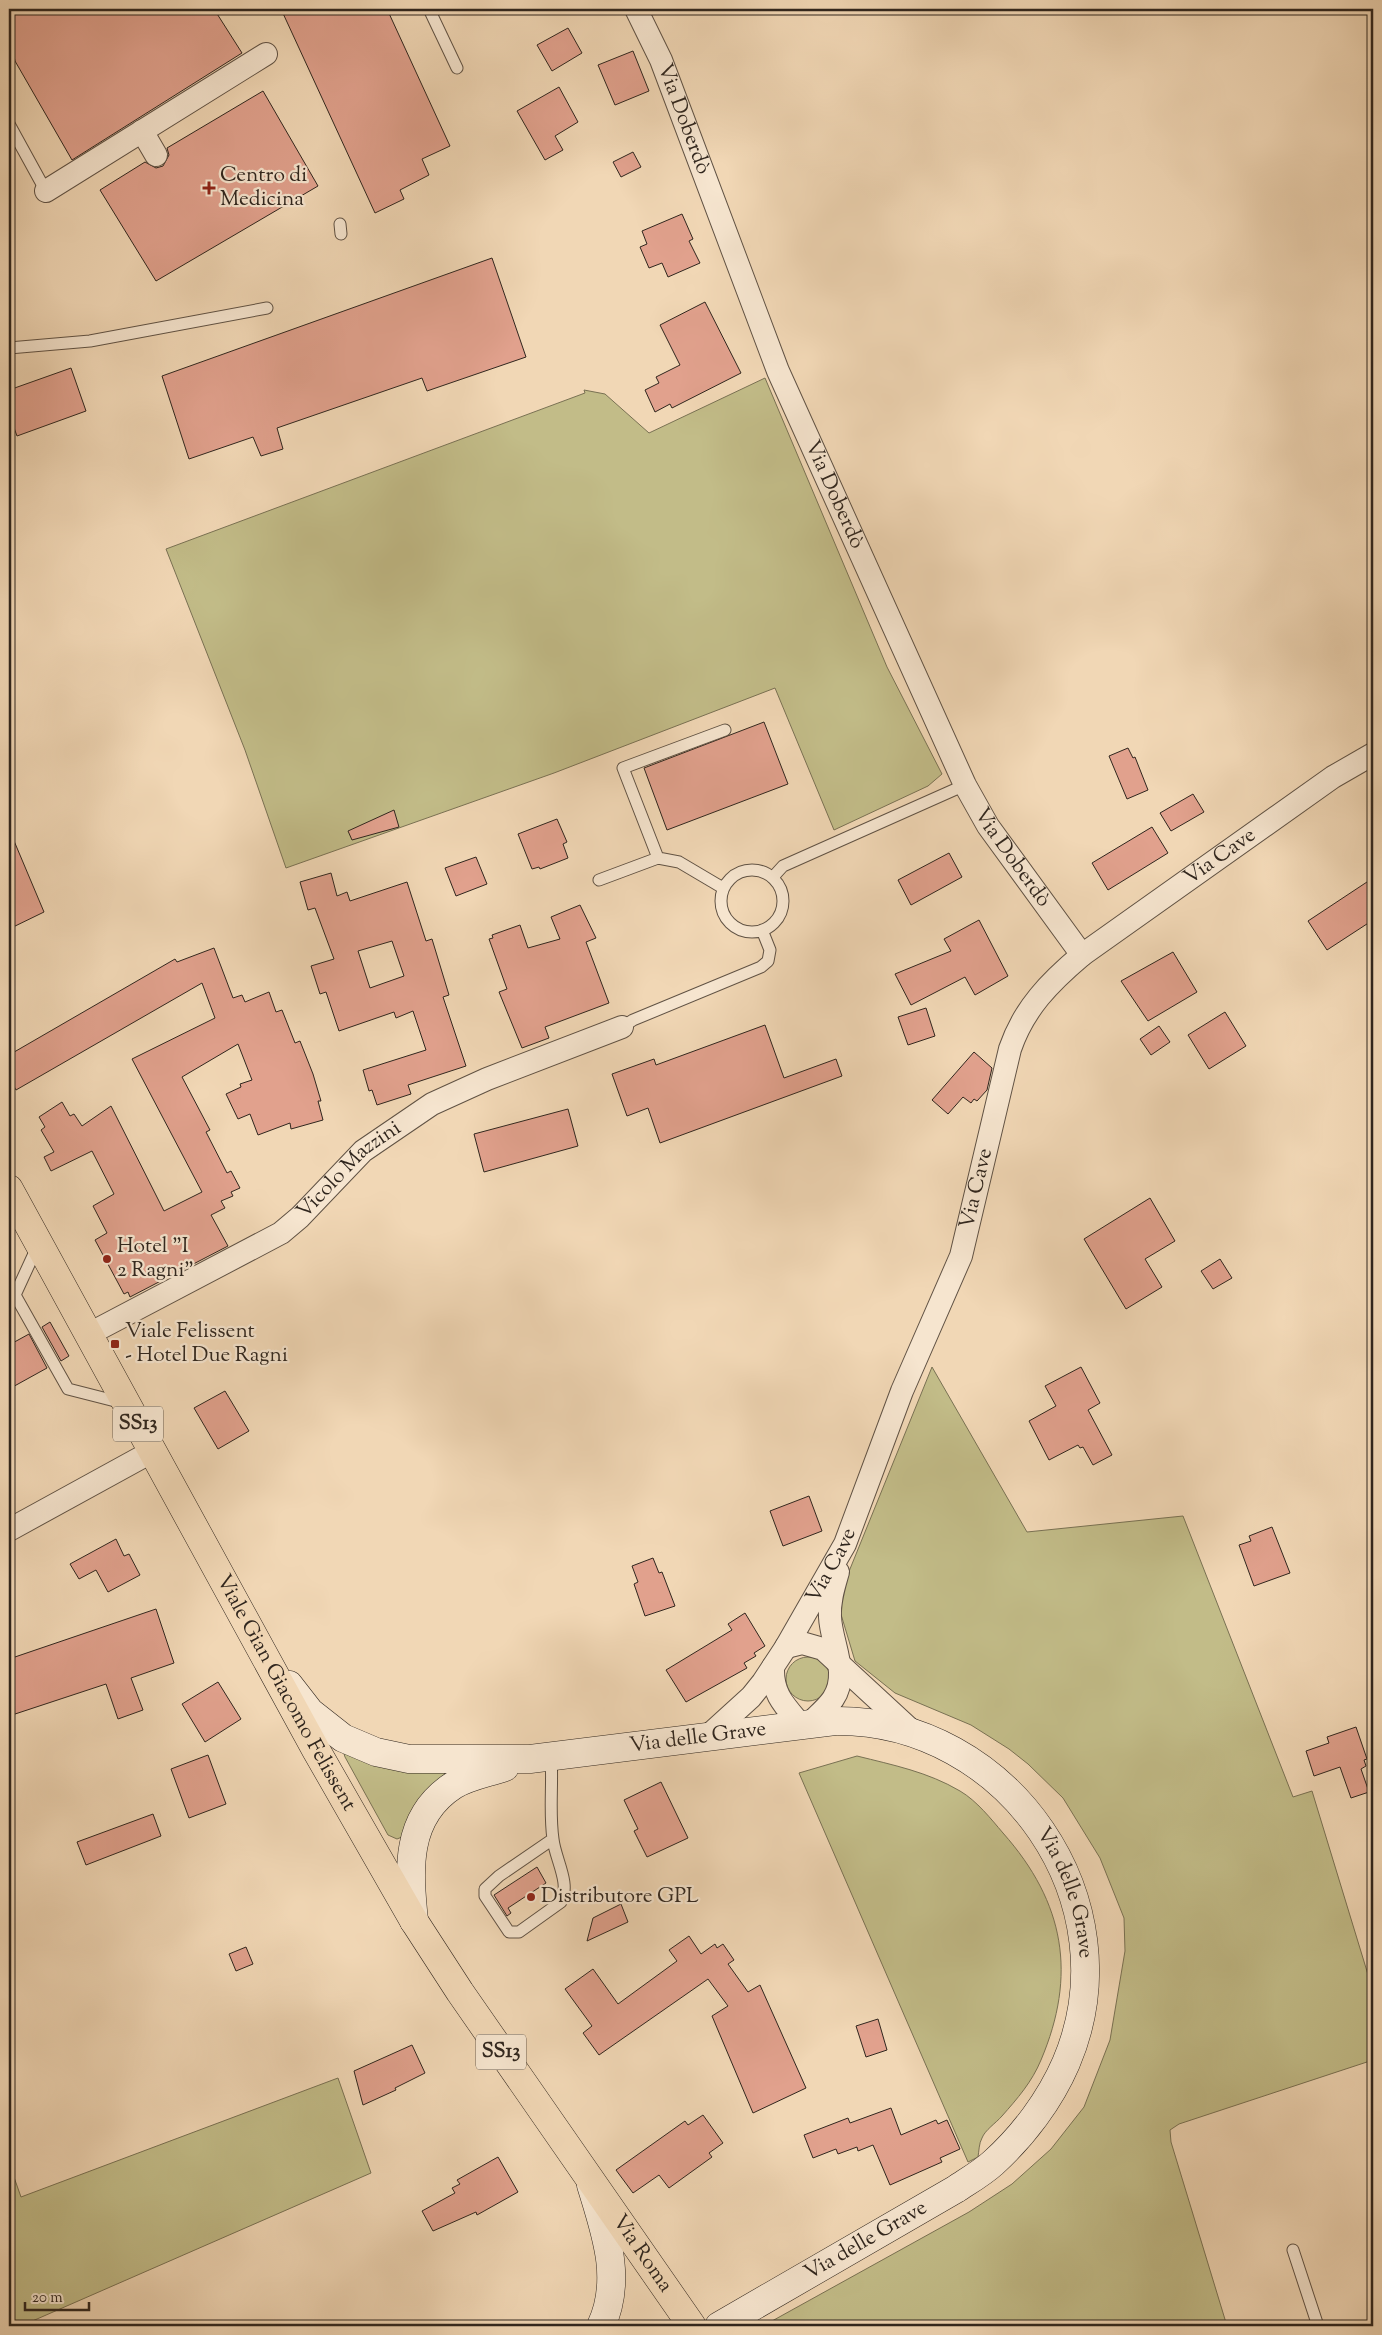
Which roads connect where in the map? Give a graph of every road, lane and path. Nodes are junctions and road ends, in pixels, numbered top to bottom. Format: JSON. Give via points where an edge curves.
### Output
{"nodes":[{"id":1,"x":429,"y":9,"type":"edge"},
{"id":2,"x":636,"y":9,"type":"edge"},
{"id":3,"x":266,"y":54,"type":"dead end"},
{"id":4,"x":456,"y":68,"type":"dead end"},
{"id":5,"x":9,"y":124,"type":"edge"},
{"id":6,"x":142,"y":132,"type":"junction"},
{"id":7,"x":156,"y":155,"type":"dead end"},
{"id":8,"x":47,"y":193,"type":"joint"},
{"id":9,"x":267,"y":308,"type":"dead end"},
{"id":10,"x":9,"y":348,"type":"edge"},
{"id":11,"x":725,"y":730,"type":"dead end"},
{"id":12,"x":1373,"y":754,"type":"edge"},
{"id":13,"x":965,"y":785,"type":"junction"},
{"id":14,"x":658,"y":858,"type":"junction"},
{"id":15,"x":773,"y":877,"type":"junction"},
{"id":16,"x":599,"y":880,"type":"dead end"},
{"id":17,"x":723,"y":888,"type":"junction"},
{"id":18,"x":762,"y":930,"type":"junction"},
{"id":19,"x":1082,"y":955,"type":"junction"},
{"id":20,"x":622,"y":1027,"type":"joint"},
{"id":21,"x":13,"y":1205,"type":"edge"},
{"id":22,"x":39,"y":1244,"type":"junction"},
{"id":23,"x":88,"y":1334,"type":"junction"},
{"id":24,"x":128,"y":1405,"type":"junction"},
{"id":25,"x":153,"y":1451,"type":"junction"},
{"id":26,"x":9,"y":1530,"type":"edge"},
{"id":27,"x":845,"y":1544,"type":"junction"},
{"id":28,"x":786,"y":1647,"type":"junction"},
{"id":29,"x":268,"y":1658,"type":"junction"},
{"id":30,"x":840,"y":1665,"type":"junction"},
{"id":31,"x":774,"y":1666,"type":"junction"},
{"id":32,"x":805,"y":1725,"type":"junction"},
{"id":33,"x":913,"y":1732,"type":"junction"},
{"id":34,"x":707,"y":1737,"type":"junction"},
{"id":35,"x":541,"y":1758,"type":"junction"},
{"id":36,"x":553,"y":1839,"type":"junction"},
{"id":37,"x":414,"y":1921,"type":"junction"},
{"id":38,"x":590,"y":2181,"type":"junction"},
{"id":39,"x":1292,"y":2250,"type":"dead end"},
{"id":40,"x":689,"y":2323,"type":"edge"},
{"id":41,"x":601,"y":2326,"type":"edge"},
{"id":42,"x":719,"y":2326,"type":"edge"},
{"id":43,"x":1318,"y":2326,"type":"edge"}],
"edges":[{"from":1,"to":4,"type":"lane"},
{"from":2,"to":13,"type":"street","name":"Via Doberdò","via":[[664,68],[778,371]]},
{"from":3,"to":6,"type":"street"},
{"from":5,"to":8,"type":"lane"},
{"from":6,"to":7,"type":"street"},
{"from":6,"to":8,"type":"street"},
{"from":9,"to":10,"type":"lane","via":[[90,341]]},
{"from":11,"to":14,"type":"lane","via":[[623,768]]},
{"from":12,"to":19,"type":"street","name":"Via Cave","via":[[1333,777]]},
{"from":13,"to":15,"type":"lane","via":[[783,866]]},
{"from":13,"to":19,"type":"street","name":"Via Doberdò","via":[[992,833]]},
{"from":14,"to":16,"type":"lane"},
{"from":14,"to":17,"type":"lane","via":[[679,862]]},
{"from":15,"to":17,"type":"lane","via":[[764,872],[745,870],[736,874]]},
{"from":15,"to":18,"type":"lane","via":[[780,886],[783,906],[772,925]]},
{"from":17,"to":18,"type":"lane","via":[[722,908],[732,924],[746,931]]},
{"from":18,"to":20,"type":"lane","via":[[770,950],[768,961],[761,967]]},
{"from":19,"to":27,"type":"street","name":"Via Cave","via":[[1045,989],[1016,1031],[962,1256],[902,1391]]},
{"from":20,"to":23,"type":"street","name":"Vicolo Mazzini","via":[[486,1079],[432,1104],[363,1151],[281,1233]]},
{"from":21,"to":22,"type":"main road","name":"Viale Gian Giacomo Felissent","number":"SS13"},
{"from":22,"to":23,"type":"main road","name":"Viale Gian Giacomo Felissent","number":"SS13"},
{"from":22,"to":24,"type":"lane","via":[[15,1295],[68,1389]]},
{"from":23,"to":24,"type":"main road","name":"Viale Gian Giacomo Felissent","number":"SS13"},
{"from":24,"to":25,"type":"main road","name":"Viale Gian Giacomo Felissent","number":"SS13"},
{"from":25,"to":26,"type":"street"},
{"from":25,"to":29,"type":"main road","name":"Viale Gian Giacomo Felissent","number":"SS13"},
{"from":27,"to":28,"type":"street","name":"Via Cave"},
{"from":27,"to":30,"type":"street","via":[[831,1597],[830,1616]]},
{"from":28,"to":30,"type":"street","via":[[812,1645],[831,1654]]},
{"from":28,"to":31,"type":"street","name":"Via Cave"},
{"from":29,"to":35,"type":"main road","name":"Via delle Grave","via":[[310,1712],[358,1746],[409,1759]]},
{"from":29,"to":37,"type":"main road","name":"Viale Gian Giacomo Felissent","number":"SS13","via":[[320,1758]]},
{"from":30,"to":32,"type":"street","via":[[838,1689],[833,1698]]},
{"from":30,"to":33,"type":"street"},
{"from":31,"to":32,"type":"street","via":[[774,1687],[779,1697]]},
{"from":31,"to":34,"type":"street","name":"Via Cave","via":[[751,1697]]},
{"from":32,"to":33,"type":"main road","name":"Via delle Grave","via":[[861,1721]]},
{"from":32,"to":34,"type":"main road","name":"Via delle Grave"},
{"from":33,"to":42,"type":"main road","name":"Via delle Grave","via":[[972,1761],[1016,1797],[1050,1844],[1065,1874],[1081,1928],[1085,1981],[1082,2006],[1066,2063],[1052,2090],[1022,2132],[991,2164],[956,2189]]},
{"from":34,"to":35,"type":"main road","name":"Via delle Grave"},
{"from":35,"to":36,"type":"lane"},
{"from":35,"to":37,"type":"main road","name":"Via delle Grave","via":[[454,1785],[432,1806],[418,1829],[410,1861]]},
{"from":36,"to":36,"type":"lane","via":[[485,1889],[485,1896],[509,1932],[519,1932],[561,1902],[564,1883]]},
{"from":37,"to":38,"type":"main road","name":"Viale Gian Giacomo Felissent","number":"SS13"},
{"from":38,"to":40,"type":"main road","name":"Via Roma"},
{"from":38,"to":41,"type":"main road","via":[[606,2232],[612,2273],[610,2298]]},
{"from":39,"to":43,"type":"lane"}]}
